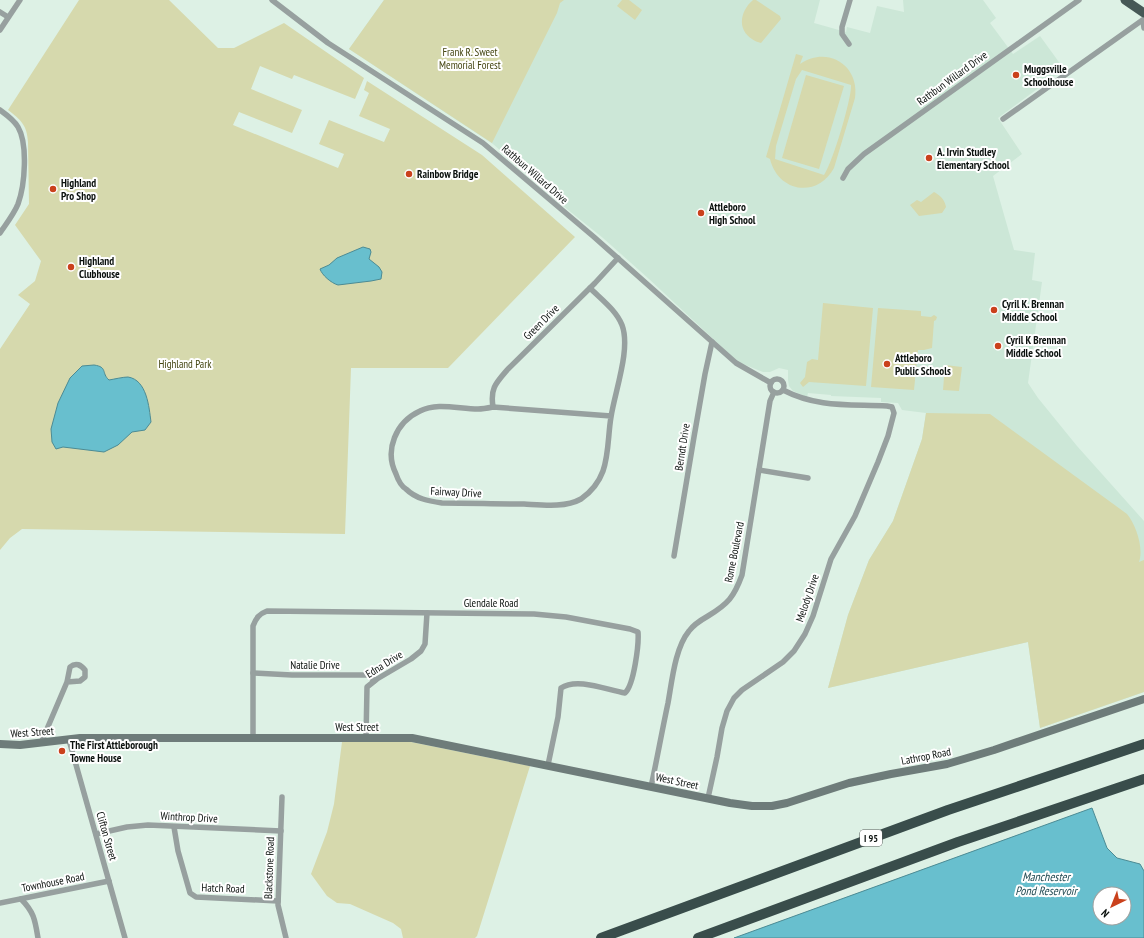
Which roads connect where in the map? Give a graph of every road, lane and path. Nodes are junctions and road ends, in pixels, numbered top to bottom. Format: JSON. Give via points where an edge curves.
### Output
{"nodes":[{"id":1,"x":20,"y":0,"type":"edge"},
{"id":2,"x":272,"y":0,"type":"edge"},
{"id":3,"x":850,"y":0,"type":"edge"},
{"id":4,"x":1079,"y":0,"type":"edge"},
{"id":5,"x":1125,"y":0,"type":"edge"},
{"id":6,"x":0,"y":12,"type":"edge"},
{"id":7,"x":8,"y":17,"type":"junction"},
{"id":8,"x":1144,"y":18,"type":"edge"},
{"id":9,"x":1144,"y":28,"type":"edge"},
{"id":10,"x":0,"y":30,"type":"edge"},
{"id":11,"x":849,"y":44,"type":"dead end"},
{"id":12,"x":0,"y":110,"type":"edge"},
{"id":13,"x":1003,"y":119,"type":"dead end"},
{"id":14,"x":843,"y":178,"type":"dead end"},
{"id":15,"x":0,"y":233,"type":"edge"},
{"id":16,"x":618,"y":258,"type":"junction"},
{"id":17,"x":590,"y":288,"type":"junction"},
{"id":18,"x":712,"y":342,"type":"junction"},
{"id":19,"x":771,"y":383,"type":"junction"},
{"id":20,"x":783,"y":390,"type":"junction"},
{"id":21,"x":774,"y":392,"type":"junction"},
{"id":22,"x":493,"y":407,"type":"junction"},
{"id":23,"x":611,"y":416,"type":"junction"},
{"id":24,"x":759,"y":470,"type":"junction"},
{"id":25,"x":808,"y":478,"type":"dead end"},
{"id":26,"x":674,"y":556,"type":"dead end"},
{"id":27,"x":427,"y":613,"type":"junction"},
{"id":28,"x":253,"y":674,"type":"junction"},
{"id":29,"x":374,"y":681,"type":"junction"},
{"id":30,"x":67,"y":682,"type":"dead end"},
{"id":31,"x":1144,"y":699,"type":"edge"},
{"id":32,"x":253,"y":737,"type":"junction"},
{"id":33,"x":366,"y":738,"type":"junction"},
{"id":34,"x":69,"y":740,"type":"junction"},
{"id":35,"x":41,"y":743,"type":"junction"},
{"id":36,"x":0,"y":744,"type":"edge"},
{"id":37,"x":1144,"y":744,"type":"edge"},
{"id":38,"x":548,"y":765,"type":"junction"},
{"id":39,"x":1144,"y":779,"type":"edge"},
{"id":40,"x":651,"y":786,"type":"junction"},
{"id":41,"x":282,"y":797,"type":"dead end"},
{"id":42,"x":708,"y":798,"type":"junction"},
{"id":43,"x":174,"y":827,"type":"junction"},
{"id":44,"x":281,"y":831,"type":"junction"},
{"id":45,"x":96,"y":834,"type":"junction"},
{"id":46,"x":109,"y":881,"type":"junction"},
{"id":47,"x":21,"y":898,"type":"junction"},
{"id":48,"x":278,"y":901,"type":"junction"},
{"id":49,"x":0,"y":903,"type":"edge"},
{"id":50,"x":38,"y":938,"type":"edge"},
{"id":51,"x":125,"y":938,"type":"edge"},
{"id":52,"x":286,"y":938,"type":"edge"},
{"id":53,"x":601,"y":938,"type":"edge"},
{"id":54,"x":698,"y":938,"type":"edge"}],
"edges":[{"from":1,"to":7,"type":"street"},
{"from":2,"to":16,"type":"street","name":"Rathbun Willard Drive","via":[[328,43],[483,143]]},
{"from":3,"to":11,"type":"street","via":[[842,27],[842,34]]},
{"from":4,"to":14,"type":"street","name":"Rathbun Willard Drive","via":[[864,154],[848,169]]},
{"from":5,"to":8,"type":"highway"},
{"from":6,"to":7,"type":"street"},
{"from":7,"to":10,"type":"street"},
{"from":8,"to":9,"type":"street"},
{"from":8,"to":13,"type":"street"},
{"from":12,"to":15,"type":"street","via":[[14,122],[21,134],[24,151],[21,194],[13,214]]},
{"from":16,"to":17,"type":"street","name":"Green Drive"},
{"from":16,"to":18,"type":"street","name":"Rathbun Willard Drive"},
{"from":17,"to":22,"type":"street","name":"Green Drive","via":[[496,383],[491,395]]},
{"from":17,"to":23,"type":"street","name":"Fairway Drive","via":[[622,324],[625,339]]},
{"from":18,"to":19,"type":"street","name":"Rathbun Willard Drive","via":[[736,363]]},
{"from":18,"to":26,"type":"street","name":"Berndt Drive"},
{"from":19,"to":20,"type":"street","name":"Rathbun Willard Drive","via":[[776,378],[779,379],[785,384]]},
{"from":19,"to":21,"type":"street","via":[[770,387]]},
{"from":20,"to":21,"type":"street"},
{"from":20,"to":42,"type":"street","name":"Melody Drive","via":[[816,403],[892,407],[894,413],[888,436],[855,516],[831,560],[805,634],[783,662],[742,690],[727,711]]},
{"from":21,"to":24,"type":"street","name":"Rome Boulevard","via":[[770,402]]},
{"from":22,"to":23,"type":"street","name":"Fairway Drive"},
{"from":22,"to":23,"type":"street","name":"Fairway Drive","via":[[434,407],[421,410],[408,418],[399,427],[391,453],[392,466],[405,489],[426,501],[442,503],[568,504],[590,492],[600,477]]},
{"from":24,"to":25,"type":"street"},
{"from":24,"to":40,"type":"street","name":"Rome Boulevard","via":[[740,582],[730,600],[697,623],[683,642],[675,668]]},
{"from":27,"to":28,"type":"street","name":"Glendale Road","via":[[268,611],[260,614],[253,626]]},
{"from":27,"to":29,"type":"street","name":"Edna Drive","via":[[425,644],[421,651]]},
{"from":27,"to":38,"type":"street","name":"Glendale Road","via":[[534,614],[630,628],[638,632],[632,677],[629,690],[625,693],[574,683],[561,688]]},
{"from":28,"to":29,"type":"street","name":"Natalie Drive","via":[[370,675]]},
{"from":28,"to":32,"type":"street","name":"Glendale Road"},
{"from":29,"to":33,"type":"street","name":"Edna Drive","via":[[367,687]]},
{"from":30,"to":35,"type":"street"},
{"from":31,"to":42,"type":"main road","name":"Lathrop Road","via":[[961,760],[849,783],[787,803],[752,806]]},
{"from":32,"to":33,"type":"main road","name":"West Street"},
{"from":32,"to":34,"type":"main road","name":"West Street"},
{"from":33,"to":38,"type":"main road","name":"West Street","via":[[412,738]]},
{"from":34,"to":35,"type":"main road","name":"West Street"},
{"from":34,"to":45,"type":"street","name":"Clifton Street"},
{"from":35,"to":36,"type":"main road","name":"West Street"},
{"from":37,"to":53,"type":"highway","number":"I 95","via":[[1020,784]]},
{"from":38,"to":40,"type":"main road","name":"West Street"},
{"from":39,"to":54,"type":"highway","via":[[958,842]]},
{"from":40,"to":42,"type":"main road","name":"West Street"},
{"from":41,"to":44,"type":"street","name":"Blackstone Road"},
{"from":43,"to":44,"type":"street","name":"Winthrop Drive"},
{"from":43,"to":45,"type":"street","name":"Winthrop Drive","via":[[148,825]]},
{"from":43,"to":48,"type":"street","name":"Hatch Road","via":[[178,852],[190,893],[196,897]]},
{"from":44,"to":48,"type":"street","name":"Blackstone Road"},
{"from":45,"to":46,"type":"street","name":"Clifton Street"},
{"from":46,"to":47,"type":"street","name":"Townhouse Road"},
{"from":46,"to":51,"type":"street","name":"Clifton Street"},
{"from":47,"to":49,"type":"street","name":"Townhouse Road"},
{"from":47,"to":50,"type":"street","via":[[31,910]]},
{"from":48,"to":52,"type":"street","name":"Blackstone Road"}]}
